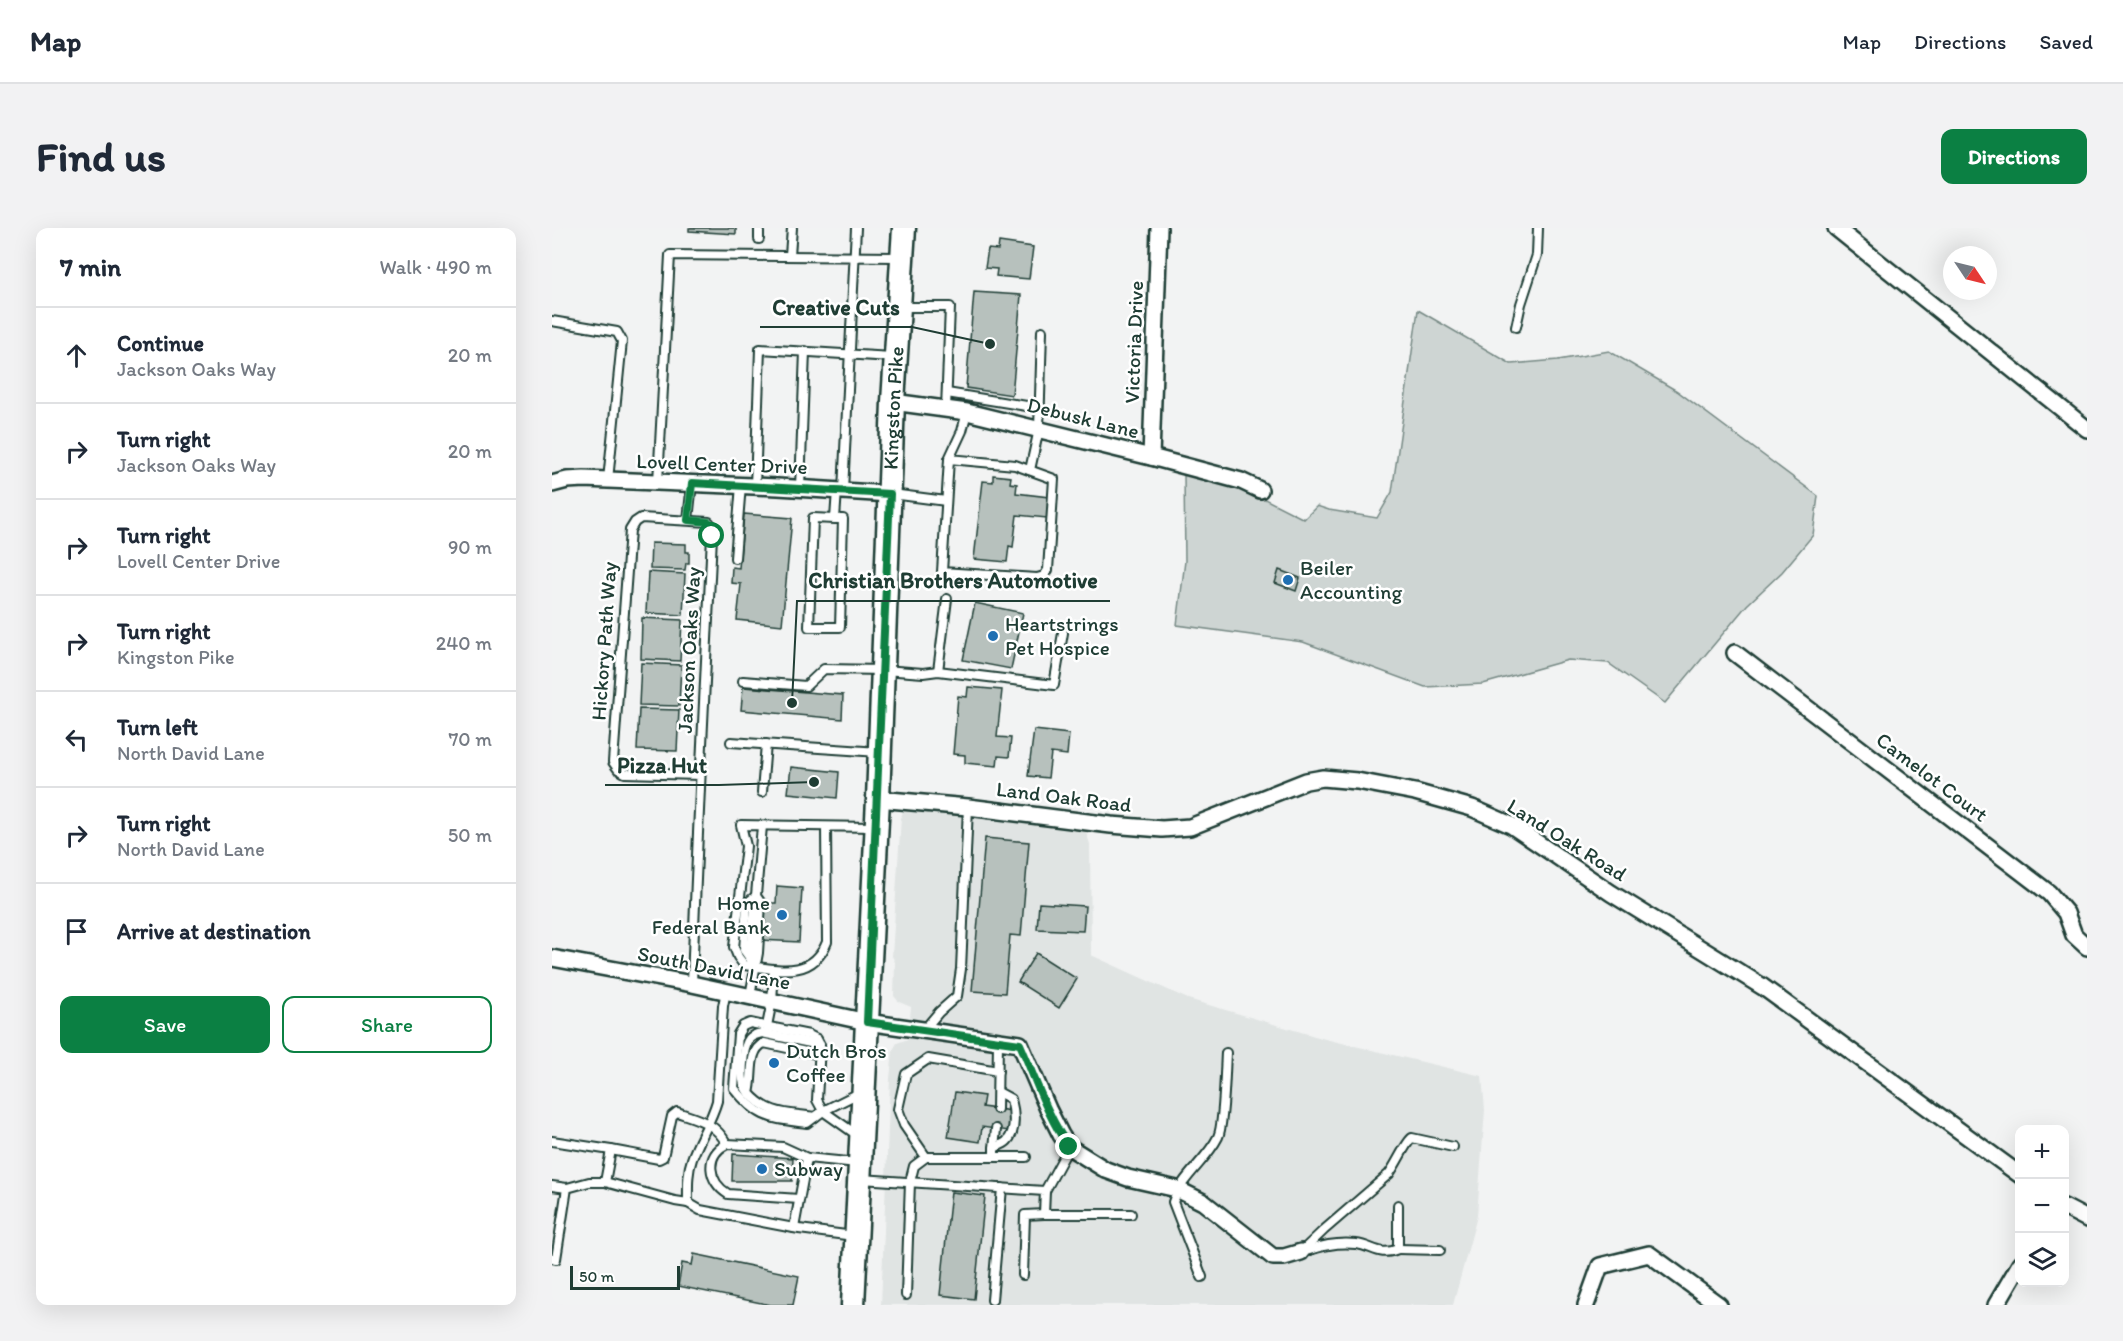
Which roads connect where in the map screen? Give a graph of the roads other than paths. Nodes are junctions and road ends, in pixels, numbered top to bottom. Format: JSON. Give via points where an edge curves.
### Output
{"nodes":[{"id":1,"x":759,"y":228,"type":"edge"},
{"id":2,"x":792,"y":228,"type":"edge"},
{"id":3,"x":856,"y":228,"type":"edge"},
{"id":4,"x":904,"y":228,"type":"edge"},
{"id":5,"x":1159,"y":228,"type":"edge"},
{"id":6,"x":1538,"y":228,"type":"edge"},
{"id":7,"x":1836,"y":228,"type":"edge"},
{"id":8,"x":759,"y":239,"type":"dead end"},
{"id":9,"x":790,"y":255,"type":"junction"},
{"id":10,"x":855,"y":256,"type":"junction"},
{"id":11,"x":903,"y":257,"type":"junction"},
{"id":12,"x":900,"y":307,"type":"junction"},
{"id":13,"x":552,"y":321,"type":"edge"},
{"id":14,"x":1516,"y":327,"type":"dead end"},
{"id":15,"x":1042,"y":331,"type":"dead end"},
{"id":16,"x":805,"y":351,"type":"junction"},
{"id":17,"x":850,"y":353,"type":"junction"},
{"id":18,"x":897,"y":357,"type":"junction"},
{"id":19,"x":946,"y":393,"type":"junction"},
{"id":20,"x":893,"y":402,"type":"junction"},
{"id":21,"x":1039,"y":408,"type":"junction"},
{"id":22,"x":946,"y":409,"type":"junction"},
{"id":23,"x":967,"y":412,"type":"junction"},
{"id":24,"x":1039,"y":429,"type":"junction"},
{"id":25,"x":2087,"y":429,"type":"edge"},
{"id":26,"x":1151,"y":457,"type":"junction"},
{"id":27,"x":949,"y":459,"type":"junction"},
{"id":28,"x":1030,"y":470,"type":"junction"},
{"id":29,"x":608,"y":480,"type":"junction"},
{"id":30,"x":658,"y":482,"type":"junction"},
{"id":31,"x":692,"y":483,"type":"junction"},
{"id":32,"x":552,"y":484,"type":"edge"},
{"id":33,"x":748,"y":486,"type":"junction"},
{"id":34,"x":800,"y":488,"type":"junction"},
{"id":35,"x":1260,"y":490,"type":"dead end"},
{"id":36,"x":840,"y":491,"type":"junction"},
{"id":37,"x":890,"y":494,"type":"junction"},
{"id":38,"x":946,"y":501,"type":"junction"},
{"id":39,"x":835,"y":519,"type":"junction"},
{"id":40,"x":688,"y":520,"type":"junction"},
{"id":41,"x":735,"y":558,"type":"dead end"},
{"id":42,"x":947,"y":599,"type":"dead end"},
{"id":43,"x":1063,"y":633,"type":"dead end"},
{"id":44,"x":1736,"y":653,"type":"dead end"},
{"id":45,"x":884,"y":670,"type":"junction"},
{"id":46,"x":938,"y":671,"type":"junction"},
{"id":47,"x":743,"y":681,"type":"dead end"},
{"id":48,"x":731,"y":742,"type":"dead end"},
{"id":49,"x":766,"y":744,"type":"junction"},
{"id":50,"x":880,"y":752,"type":"junction"},
{"id":51,"x":700,"y":775,"type":"junction"},
{"id":52,"x":762,"y":792,"type":"dead end"},
{"id":53,"x":878,"y":799,"type":"junction"},
{"id":54,"x":968,"y":807,"type":"junction"},
{"id":55,"x":762,"y":826,"type":"junction"},
{"id":56,"x":826,"y":827,"type":"junction"},
{"id":57,"x":877,"y":827,"type":"junction"},
{"id":58,"x":756,"y":896,"type":"junction"},
{"id":59,"x":2087,"y":947,"type":"edge"},
{"id":60,"x":552,"y":958,"type":"edge"},
{"id":61,"x":754,"y":966,"type":"junction"},
{"id":62,"x":774,"y":970,"type":"junction"},
{"id":63,"x":692,"y":984,"type":"junction"},
{"id":64,"x":726,"y":991,"type":"junction"},
{"id":65,"x":750,"y":996,"type":"junction"},
{"id":66,"x":772,"y":1001,"type":"junction"},
{"id":67,"x":867,"y":1022,"type":"junction"},
{"id":68,"x":767,"y":1026,"type":"junction"},
{"id":69,"x":922,"y":1031,"type":"junction"},
{"id":70,"x":998,"y":1041,"type":"junction"},
{"id":71,"x":820,"y":1045,"type":"junction"},
{"id":72,"x":1226,"y":1053,"type":"dead end"},
{"id":73,"x":820,"y":1055,"type":"junction"},
{"id":74,"x":998,"y":1071,"type":"junction"},
{"id":75,"x":864,"y":1092,"type":"junction"},
{"id":76,"x":998,"y":1092,"type":"junction"},
{"id":77,"x":749,"y":1093,"type":"junction"},
{"id":78,"x":997,"y":1109,"type":"dead end"},
{"id":79,"x":823,"y":1111,"type":"junction"},
{"id":80,"x":815,"y":1117,"type":"junction"},
{"id":81,"x":709,"y":1122,"type":"junction"},
{"id":82,"x":996,"y":1129,"type":"dead end"},
{"id":83,"x":861,"y":1138,"type":"junction"},
{"id":84,"x":552,"y":1140,"type":"edge"},
{"id":85,"x":727,"y":1144,"type":"junction"},
{"id":86,"x":1069,"y":1147,"type":"junction"},
{"id":87,"x":1453,"y":1147,"type":"dead end"},
{"id":88,"x":611,"y":1150,"type":"junction"},
{"id":89,"x":994,"y":1152,"type":"junction"},
{"id":90,"x":926,"y":1157,"type":"junction"},
{"id":91,"x":1026,"y":1157,"type":"dead end"},
{"id":92,"x":807,"y":1158,"type":"junction"},
{"id":93,"x":859,"y":1171,"type":"junction"},
{"id":94,"x":2015,"y":1172,"type":"edge"},
{"id":95,"x":605,"y":1182,"type":"junction"},
{"id":96,"x":910,"y":1182,"type":"junction"},
{"id":97,"x":552,"y":1186,"type":"edge"},
{"id":98,"x":567,"y":1188,"type":"junction"},
{"id":99,"x":1002,"y":1188,"type":"junction"},
{"id":100,"x":1177,"y":1189,"type":"junction"},
{"id":101,"x":1045,"y":1191,"type":"junction"},
{"id":102,"x":799,"y":1200,"type":"junction"},
{"id":103,"x":688,"y":1203,"type":"junction"},
{"id":104,"x":1398,"y":1205,"type":"dead end"},
{"id":105,"x":2069,"y":1210,"type":"edge"},
{"id":106,"x":1044,"y":1214,"type":"junction"},
{"id":107,"x":1131,"y":1214,"type":"dead end"},
{"id":108,"x":2087,"y":1219,"type":"edge"},
{"id":109,"x":794,"y":1228,"type":"junction"},
{"id":110,"x":856,"y":1236,"type":"junction"},
{"id":111,"x":1398,"y":1249,"type":"junction"},
{"id":112,"x":1440,"y":1250,"type":"dead end"},
{"id":113,"x":1302,"y":1252,"type":"junction"},
{"id":114,"x":554,"y":1259,"type":"edge"},
{"id":115,"x":2015,"y":1271,"type":"edge"},
{"id":116,"x":1023,"y":1275,"type":"dead end"},
{"id":117,"x":1202,"y":1277,"type":"dead end"},
{"id":118,"x":906,"y":1295,"type":"dead end"},
{"id":119,"x":992,"y":1300,"type":"dead end"},
{"id":120,"x":853,"y":1305,"type":"edge"},
{"id":121,"x":1586,"y":1305,"type":"edge"},
{"id":122,"x":1719,"y":1305,"type":"edge"},
{"id":123,"x":1996,"y":1305,"type":"edge"}],
"edges":[{"from":1,"to":8,"type":"lane"},
{"from":2,"to":9,"type":"lane"},
{"from":3,"to":10,"type":"lane"},
{"from":4,"to":11,"type":"main road","name":"Kingston Pike"},
{"from":5,"to":26,"type":"street","name":"Victoria Drive"},
{"from":6,"to":14,"type":"lane","via":[[1537,255]]},
{"from":7,"to":25,"type":"street"},
{"from":9,"to":10,"type":"lane"},
{"from":9,"to":30,"type":"lane","via":[[670,255]]},
{"from":10,"to":11,"type":"lane"},
{"from":10,"to":17,"type":"lane"},
{"from":11,"to":12,"type":"main road","name":"Kingston Pike"},
{"from":12,"to":18,"type":"main road","name":"Kingston Pike"},
{"from":12,"to":19,"type":"lane","via":[[950,307]]},
{"from":13,"to":29,"type":"lane","via":[[617,332],[622,341]]},
{"from":15,"to":21,"type":"lane"},
{"from":16,"to":17,"type":"lane"},
{"from":16,"to":33,"type":"lane","via":[[760,349]]},
{"from":16,"to":34,"type":"lane"},
{"from":17,"to":18,"type":"lane"},
{"from":17,"to":36,"type":"lane"},
{"from":18,"to":20,"type":"main road","name":"Kingston Pike"},
{"from":19,"to":21,"type":"lane"},
{"from":19,"to":22,"type":"lane"},
{"from":20,"to":22,"type":"street","name":"Debusk Lane"},
{"from":20,"to":37,"type":"main road","name":"Kingston Pike"},
{"from":21,"to":24,"type":"lane"},
{"from":22,"to":23,"type":"street","name":"Debusk Lane"},
{"from":23,"to":24,"type":"street","name":"Debusk Lane"},
{"from":23,"to":27,"type":"lane"},
{"from":24,"to":26,"type":"street","name":"Debusk Lane"},
{"from":24,"to":28,"type":"lane"},
{"from":26,"to":35,"type":"street","name":"Debusk Lane","via":[[1241,481]]},
{"from":27,"to":28,"type":"lane"},
{"from":27,"to":38,"type":"lane"},
{"from":28,"to":38,"type":"lane","via":[[1054,478],[1048,570],[1044,576],[942,572]]},
{"from":29,"to":30,"type":"street","name":"Lovell Center Drive"},
{"from":29,"to":32,"type":"street","name":"Lovell Center Drive","via":[[575,479]]},
{"from":30,"to":31,"type":"street","name":"Lovell Center Drive"},
{"from":31,"to":33,"type":"street","name":"Lovell Center Drive"},
{"from":31,"to":40,"type":"lane"},
{"from":33,"to":34,"type":"street","name":"Lovell Center Drive"},
{"from":33,"to":41,"type":"lane"},
{"from":34,"to":36,"type":"street","name":"Lovell Center Drive"},
{"from":36,"to":37,"type":"street","name":"Lovell Center Drive"},
{"from":36,"to":39,"type":"lane"},
{"from":37,"to":38,"type":"lane"},
{"from":37,"to":45,"type":"main road","name":"Kingston Pike"},
{"from":39,"to":39,"type":"lane","via":[[813,519],[809,627],[840,627],[843,519]]},
{"from":40,"to":51,"type":"lane","name":"Jackson Oaks Way","via":[[709,522],[712,526]]},
{"from":40,"to":51,"type":"lane","name":"Hickory Path Way","via":[[641,518],[630,530],[613,762],[625,773]]},
{"from":42,"to":46,"type":"lane"},
{"from":43,"to":46,"type":"lane","via":[[1054,685]]},
{"from":44,"to":59,"type":"street","name":"Camelot Court","via":[[2049,893],[2066,912],[2074,935]]},
{"from":45,"to":46,"type":"lane"},
{"from":45,"to":47,"type":"lane","via":[[824,669],[806,686]]},
{"from":45,"to":50,"type":"main road","name":"Kingston Pike"},
{"from":48,"to":49,"type":"lane"},
{"from":49,"to":50,"type":"lane"},
{"from":49,"to":52,"type":"lane"},
{"from":50,"to":53,"type":"main road","name":"Kingston Pike"},
{"from":51,"to":63,"type":"lane","name":"Jackson Oaks Way"},
{"from":53,"to":54,"type":"street","name":"Land Oak Road"},
{"from":53,"to":57,"type":"main road","name":"Kingston Pike"},
{"from":54,"to":69,"type":"lane","via":[[957,996]]},
{"from":54,"to":94,"type":"street","name":"Land Oak Road","via":[[1111,825],[1190,827],[1306,781],[1323,778],[1415,792],[1472,808],[1511,825],[1611,893],[1763,987]]},
{"from":55,"to":56,"type":"lane"},
{"from":55,"to":58,"type":"lane"},
{"from":55,"to":61,"type":"lane","via":[[741,825],[746,846],[734,947],[744,964]]},
{"from":56,"to":57,"type":"lane"},
{"from":56,"to":62,"type":"lane","via":[[827,942],[818,957],[802,968]]},
{"from":57,"to":67,"type":"main road","name":"Kingston Pike"},
{"from":58,"to":61,"type":"lane","via":[[761,903],[759,953]]},
{"from":58,"to":61,"type":"lane","via":[[747,903],[744,950]]},
{"from":60,"to":63,"type":"street","name":"South David Lane"},
{"from":61,"to":62,"type":"lane"},
{"from":61,"to":65,"type":"lane"},
{"from":62,"to":66,"type":"lane"},
{"from":63,"to":64,"type":"street","name":"South David Lane"},
{"from":64,"to":65,"type":"street","name":"South David Lane"},
{"from":64,"to":81,"type":"lane","via":[[717,1101]]},
{"from":65,"to":66,"type":"street","name":"South David Lane"},
{"from":66,"to":67,"type":"street","name":"South David Lane"},
{"from":66,"to":68,"type":"lane"},
{"from":67,"to":69,"type":"street","name":"South David Lane"},
{"from":67,"to":75,"type":"main road","name":"Kingston Pike"},
{"from":68,"to":71,"type":"lane","via":[[809,1035]]},
{"from":68,"to":80,"type":"lane","via":[[750,1023],[738,1034],[734,1088],[747,1104],[765,1116],[807,1123]]},
{"from":69,"to":70,"type":"street","name":"South David Lane"},
{"from":70,"to":74,"type":"lane"},
{"from":70,"to":86,"type":"street","name":"South David Lane","via":[[1020,1044]]},
{"from":71,"to":73,"type":"lane"},
{"from":71,"to":77,"type":"lane","via":[[762,1033],[754,1035],[744,1052],[743,1078]]},
{"from":72,"to":100,"type":"lane","via":[[1220,1134]]},
{"from":73,"to":77,"type":"lane","via":[[764,1043],[757,1046]]},
{"from":73,"to":79,"type":"lane","via":[[817,1100]]},
{"from":74,"to":76,"type":"lane"},
{"from":74,"to":90,"type":"lane","via":[[928,1059],[906,1074],[898,1109]]},
{"from":75,"to":79,"type":"lane"},
{"from":75,"to":83,"type":"main road","name":"Kingston Pike"},
{"from":76,"to":78,"type":"lane"},
{"from":76,"to":89,"type":"lane","via":[[1011,1099],[1014,1112],[1012,1132]]},
{"from":77,"to":80,"type":"lane","via":[[772,1111]]},
{"from":79,"to":80,"type":"lane"},
{"from":79,"to":83,"type":"lane"},
{"from":81,"to":85,"type":"lane"},
{"from":81,"to":88,"type":"lane","via":[[676,1112],[659,1159]]},
{"from":81,"to":103,"type":"lane","via":[[692,1159]]},
{"from":82,"to":89,"type":"lane"},
{"from":83,"to":93,"type":"main road","name":"Kingston Pike"},
{"from":84,"to":88,"type":"lane"},
{"from":85,"to":92,"type":"lane","via":[[783,1147]]},
{"from":85,"to":102,"type":"lane","via":[[711,1160],[712,1176],[721,1189],[728,1194]]},
{"from":86,"to":100,"type":"street","via":[[1106,1170]]},
{"from":86,"to":101,"type":"lane"},
{"from":87,"to":113,"type":"lane","via":[[1412,1138],[1407,1141],[1398,1164],[1389,1174]]},
{"from":88,"to":95,"type":"lane"},
{"from":89,"to":90,"type":"lane"},
{"from":89,"to":91,"type":"lane"},
{"from":90,"to":96,"type":"lane","via":[[914,1166]]},
{"from":92,"to":93,"type":"lane"},
{"from":92,"to":102,"type":"lane"},
{"from":93,"to":96,"type":"lane"},
{"from":93,"to":110,"type":"main road","name":"Kingston Pike"},
{"from":95,"to":98,"type":"lane"},
{"from":95,"to":103,"type":"lane"},
{"from":96,"to":99,"type":"lane"},
{"from":96,"to":118,"type":"lane"},
{"from":97,"to":98,"type":"lane"},
{"from":98,"to":114,"type":"lane"},
{"from":99,"to":101,"type":"lane"},
{"from":99,"to":119,"type":"lane"},
{"from":100,"to":113,"type":"street","via":[[1203,1202],[1273,1257]]},
{"from":100,"to":117,"type":"lane","via":[[1175,1210]]},
{"from":101,"to":106,"type":"lane"},
{"from":102,"to":109,"type":"lane"},
{"from":103,"to":109,"type":"lane","via":[[700,1210]]},
{"from":104,"to":111,"type":"lane"},
{"from":105,"to":108,"type":"street"},
{"from":106,"to":107,"type":"lane"},
{"from":106,"to":116,"type":"lane","via":[[1025,1215]]},
{"from":109,"to":110,"type":"lane"},
{"from":110,"to":120,"type":"main road","name":"Kingston Pike"},
{"from":111,"to":112,"type":"lane"},
{"from":111,"to":113,"type":"lane","via":[[1382,1253],[1358,1244],[1332,1243]]},
{"from":115,"to":123,"type":"street"},
{"from":121,"to":122,"type":"street","via":[[1600,1266],[1649,1254]]}]}
